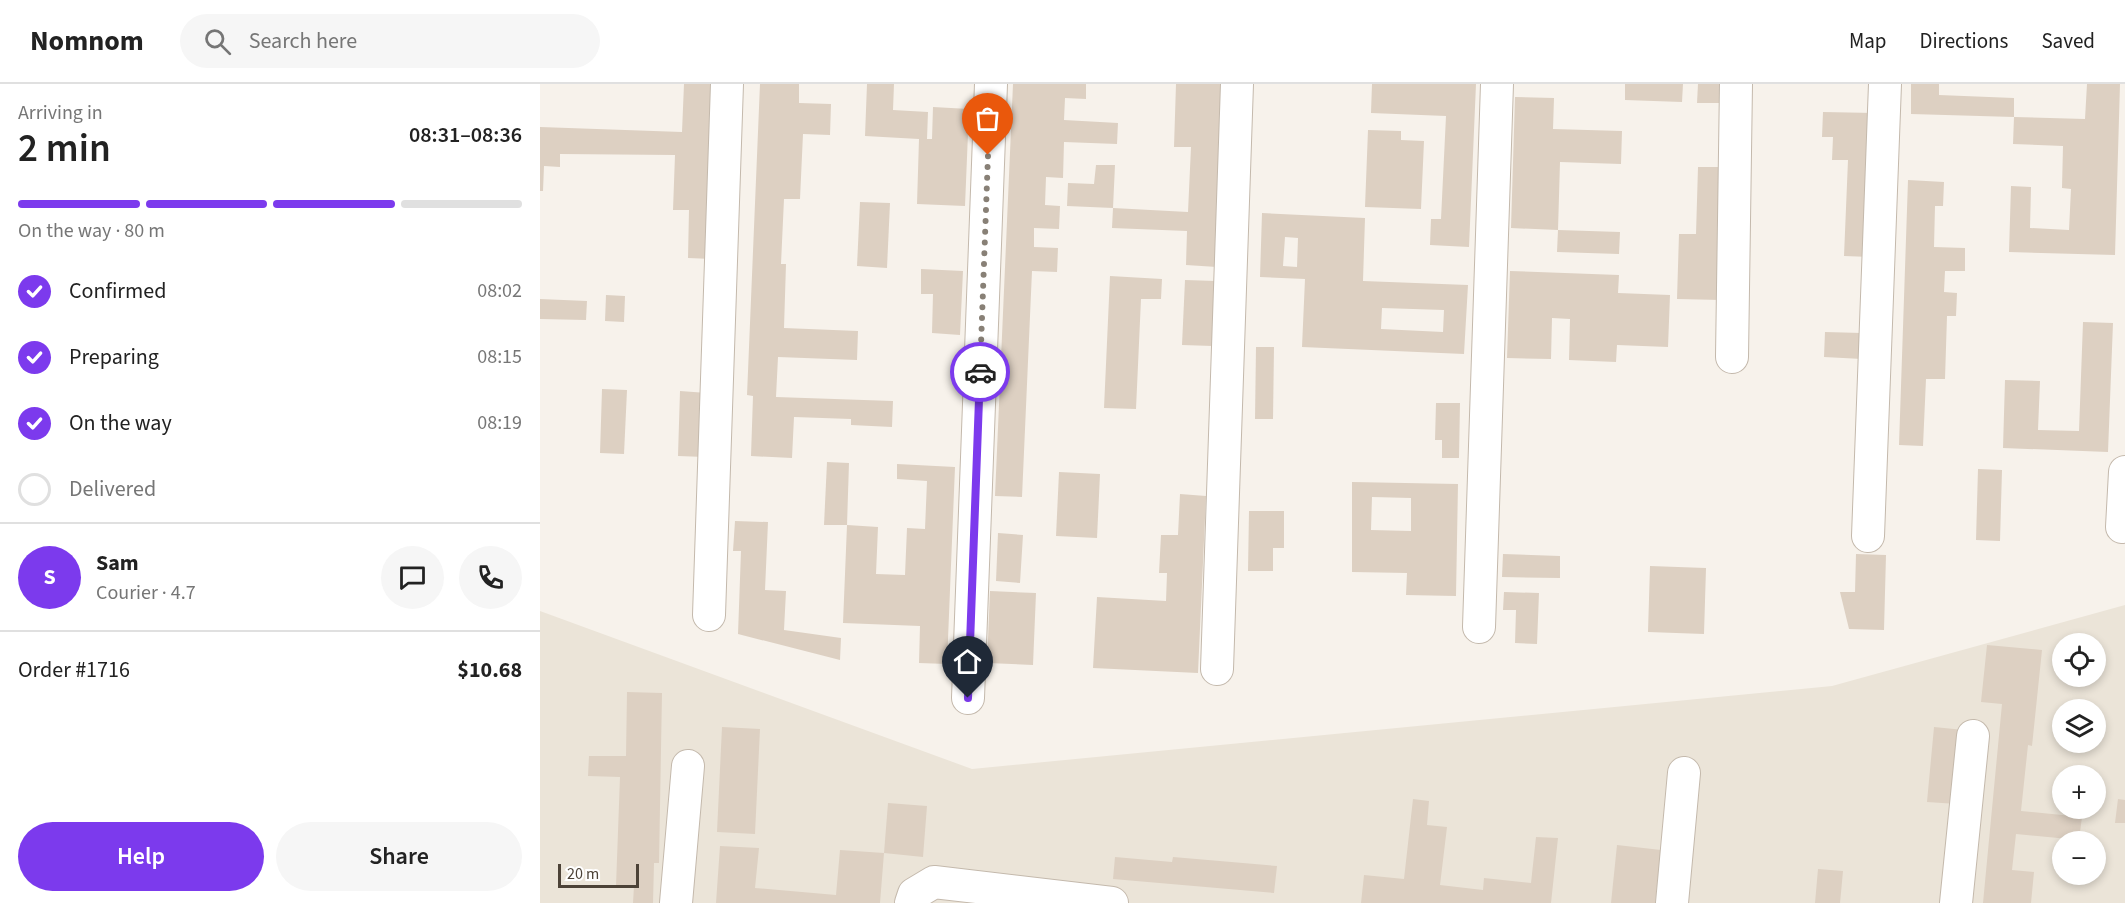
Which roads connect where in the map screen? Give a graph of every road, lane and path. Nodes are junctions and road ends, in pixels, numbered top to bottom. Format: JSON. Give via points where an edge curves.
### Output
{"nodes":[{"id":1,"x":727,"y":84,"type":"edge"},
{"id":2,"x":991,"y":84,"type":"edge"},
{"id":3,"x":1237,"y":84,"type":"edge"},
{"id":4,"x":1497,"y":84,"type":"edge"},
{"id":5,"x":1736,"y":84,"type":"edge"},
{"id":6,"x":1885,"y":84,"type":"edge"},
{"id":7,"x":1732,"y":357,"type":"dead end"},
{"id":8,"x":2125,"y":472,"type":"edge"},
{"id":9,"x":2122,"y":527,"type":"dead end"},
{"id":10,"x":1868,"y":536,"type":"dead end"},
{"id":11,"x":709,"y":615,"type":"dead end"},
{"id":12,"x":1479,"y":627,"type":"dead end"},
{"id":13,"x":1217,"y":669,"type":"dead end"},
{"id":14,"x":968,"y":698,"type":"dead end"},
{"id":15,"x":1974,"y":736,"type":"dead end"},
{"id":16,"x":688,"y":766,"type":"dead end"},
{"id":17,"x":1684,"y":773,"type":"dead end"},
{"id":18,"x":676,"y":903,"type":"edge"},
{"id":19,"x":911,"y":903,"type":"edge"},
{"id":20,"x":1112,"y":903,"type":"edge"},
{"id":21,"x":1672,"y":903,"type":"edge"},
{"id":22,"x":1956,"y":903,"type":"edge"}],
"edges":[{"from":1,"to":11,"type":"street"},
{"from":2,"to":14,"type":"street"},
{"from":3,"to":13,"type":"street"},
{"from":4,"to":12,"type":"street"},
{"from":5,"to":7,"type":"street"},
{"from":6,"to":10,"type":"street"},
{"from":8,"to":9,"type":"street"},
{"from":15,"to":22,"type":"street"},
{"from":16,"to":18,"type":"street"},
{"from":17,"to":21,"type":"street"},
{"from":19,"to":20,"type":"street","via":[[915,894],[934,882]]}]}
